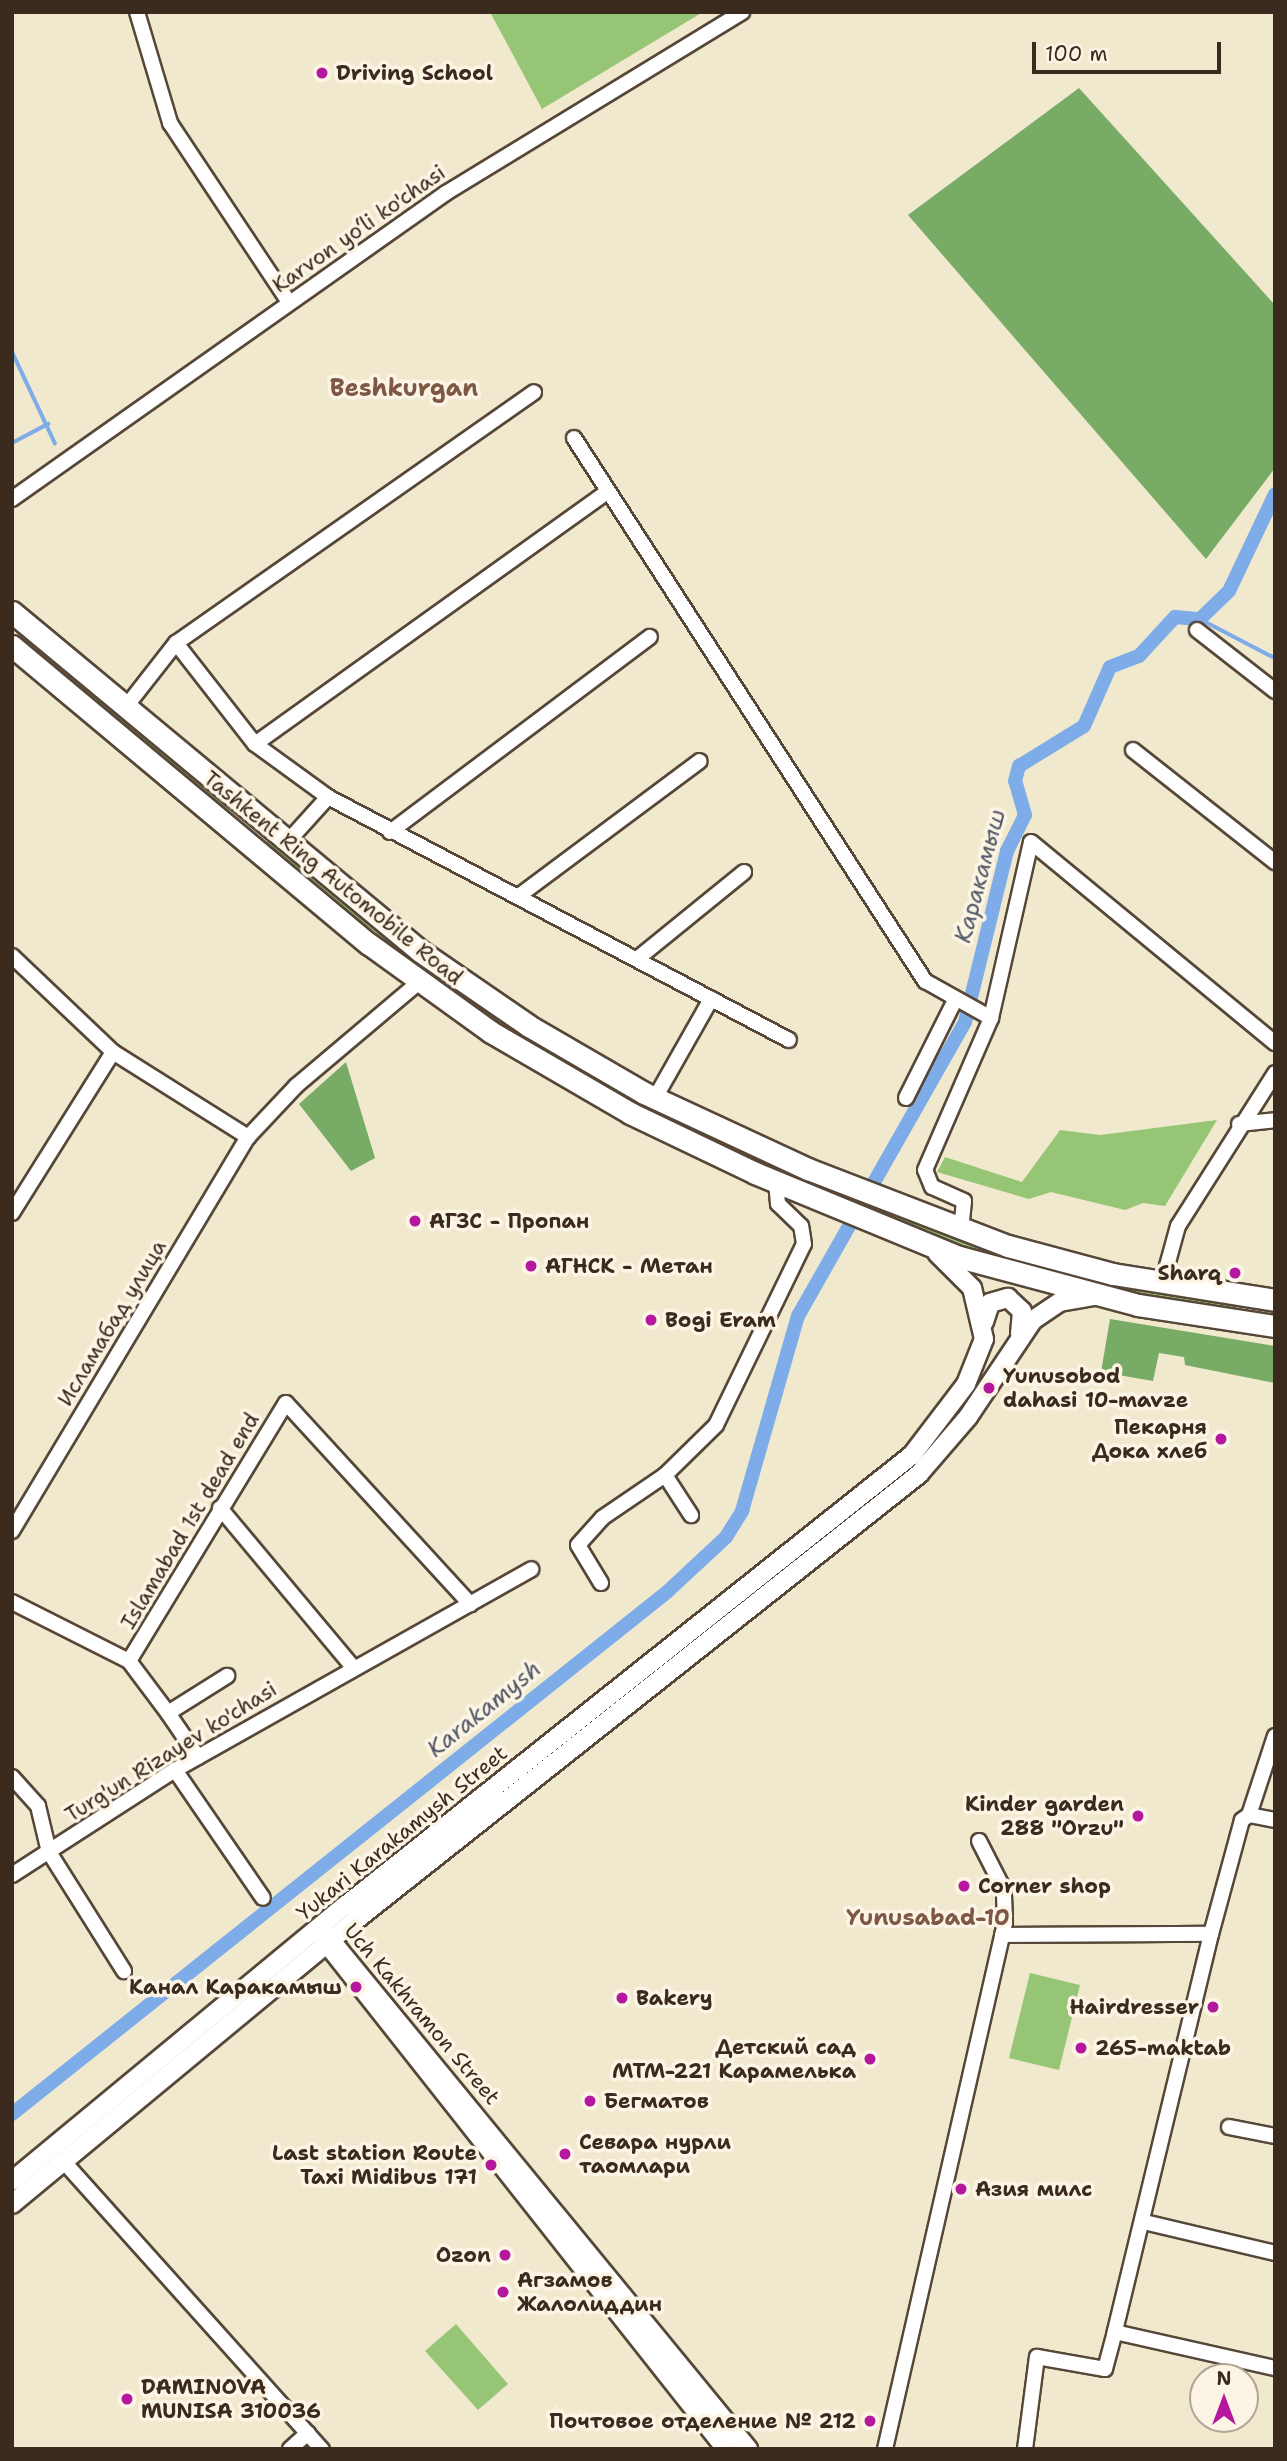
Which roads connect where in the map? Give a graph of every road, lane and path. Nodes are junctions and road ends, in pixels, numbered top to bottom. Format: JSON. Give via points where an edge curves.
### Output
{"nodes":[{"id":1,"x":136,"y":12,"type":"edge"},
{"id":2,"x":741,"y":12,"type":"edge"},
{"id":3,"x":289,"y":302,"type":"junction"},
{"id":4,"x":534,"y":392,"type":"dead end"},
{"id":5,"x":574,"y":438,"type":"dead end"},
{"id":6,"x":607,"y":493,"type":"junction"},
{"id":7,"x":12,"y":499,"type":"edge"},
{"id":8,"x":12,"y":612,"type":"edge"},
{"id":9,"x":1197,"y":629,"type":"dead end"},
{"id":10,"x":650,"y":637,"type":"dead end"},
{"id":11,"x":176,"y":643,"type":"junction"},
{"id":12,"x":51,"y":645,"type":"junction"},
{"id":13,"x":12,"y":646,"type":"edge"},
{"id":14,"x":34,"y":664,"type":"junction"},
{"id":15,"x":1275,"y":691,"type":"edge"},
{"id":16,"x":125,"y":708,"type":"junction"},
{"id":17,"x":255,"y":744,"type":"junction"},
{"id":18,"x":1133,"y":750,"type":"dead end"},
{"id":19,"x":700,"y":761,"type":"dead end"},
{"id":20,"x":328,"y":797,"type":"junction"},
{"id":21,"x":253,"y":817,"type":"junction"},
{"id":22,"x":390,"y":832,"type":"junction"},
{"id":23,"x":237,"y":837,"type":"junction"},
{"id":24,"x":291,"y":838,"type":"dead end"},
{"id":25,"x":1275,"y":862,"type":"edge"},
{"id":26,"x":744,"y":872,"type":"dead end"},
{"id":27,"x":520,"y":895,"type":"junction"},
{"id":28,"x":12,"y":957,"type":"edge"},
{"id":29,"x":637,"y":959,"type":"junction"},
{"id":30,"x":419,"y":982,"type":"junction"},
{"id":31,"x":711,"y":999,"type":"junction"},
{"id":32,"x":955,"y":1000,"type":"junction"},
{"id":33,"x":991,"y":1018,"type":"junction"},
{"id":34,"x":789,"y":1040,"type":"dead end"},
{"id":35,"x":1275,"y":1043,"type":"edge"},
{"id":36,"x":113,"y":1052,"type":"junction"},
{"id":37,"x":1275,"y":1073,"type":"edge"},
{"id":38,"x":655,"y":1098,"type":"junction"},
{"id":39,"x":906,"y":1098,"type":"dead end"},
{"id":40,"x":1275,"y":1120,"type":"edge"},
{"id":41,"x":1239,"y":1124,"type":"junction"},
{"id":42,"x":248,"y":1137,"type":"junction"},
{"id":43,"x":776,"y":1182,"type":"junction"},
{"id":44,"x":12,"y":1213,"type":"edge"},
{"id":45,"x":961,"y":1230,"type":"junction"},
{"id":46,"x":916,"y":1241,"type":"junction"},
{"id":47,"x":1162,"y":1284,"type":"junction"},
{"id":48,"x":1094,"y":1296,"type":"junction"},
{"id":49,"x":1252,"y":1297,"type":"junction"},
{"id":50,"x":1275,"y":1300,"type":"edge"},
{"id":51,"x":984,"y":1322,"type":"junction"},
{"id":52,"x":1248,"y":1323,"type":"junction"},
{"id":53,"x":1275,"y":1326,"type":"edge"},
{"id":54,"x":1020,"y":1335,"type":"junction"},
{"id":55,"x":665,"y":1475,"type":"junction"},
{"id":56,"x":220,"y":1508,"type":"junction"},
{"id":57,"x":691,"y":1515,"type":"dead end"},
{"id":58,"x":12,"y":1531,"type":"edge"},
{"id":59,"x":531,"y":1569,"type":"dead end"},
{"id":60,"x":601,"y":1583,"type":"dead end"},
{"id":61,"x":12,"y":1602,"type":"edge"},
{"id":62,"x":470,"y":1604,"type":"junction"},
{"id":63,"x":129,"y":1661,"type":"junction"},
{"id":64,"x":352,"y":1666,"type":"junction"},
{"id":65,"x":227,"y":1676,"type":"dead end"},
{"id":66,"x":168,"y":1713,"type":"junction"},
{"id":67,"x":1275,"y":1736,"type":"edge"},
{"id":68,"x":198,"y":1756,"type":"junction"},
{"id":69,"x":175,"y":1770,"type":"junction"},
{"id":70,"x":12,"y":1777,"type":"edge"},
{"id":71,"x":1249,"y":1815,"type":"junction"},
{"id":72,"x":1275,"y":1821,"type":"edge"},
{"id":73,"x":979,"y":1841,"type":"dead end"},
{"id":74,"x":49,"y":1852,"type":"junction"},
{"id":75,"x":12,"y":1875,"type":"edge"},
{"id":76,"x":263,"y":1898,"type":"dead end"},
{"id":77,"x":318,"y":1928,"type":"junction"},
{"id":78,"x":1211,"y":1934,"type":"junction"},
{"id":79,"x":1002,"y":1935,"type":"junction"},
{"id":80,"x":329,"y":1942,"type":"junction"},
{"id":81,"x":124,"y":1971,"type":"dead end"},
{"id":82,"x":1229,"y":2127,"type":"dead end"},
{"id":83,"x":1275,"y":2136,"type":"edge"},
{"id":84,"x":65,"y":2162,"type":"junction"},
{"id":85,"x":12,"y":2181,"type":"edge"},
{"id":86,"x":12,"y":2204,"type":"edge"},
{"id":87,"x":1144,"y":2222,"type":"junction"},
{"id":88,"x":1275,"y":2253,"type":"edge"},
{"id":89,"x":1115,"y":2332,"type":"junction"},
{"id":90,"x":1275,"y":2368,"type":"edge"},
{"id":91,"x":709,"y":2414,"type":"junction"},
{"id":92,"x":308,"y":2433,"type":"junction"},
{"id":93,"x":290,"y":2449,"type":"edge"},
{"id":94,"x":322,"y":2449,"type":"edge"},
{"id":95,"x":726,"y":2449,"type":"edge"},
{"id":96,"x":748,"y":2449,"type":"edge"},
{"id":97,"x":885,"y":2449,"type":"edge"},
{"id":98,"x":1025,"y":2449,"type":"edge"}],
"edges":[{"from":1,"to":3,"type":"street","via":[[170,122]]},
{"from":2,"to":3,"type":"street","name":"Karvon yo‘li ko'chasi","via":[[446,193]]},
{"from":3,"to":7,"type":"street","name":"Karvon yo‘li ko'chasi"},
{"from":4,"to":11,"type":"street"},
{"from":5,"to":6,"type":"street"},
{"from":6,"to":17,"type":"street"},
{"from":6,"to":32,"type":"street","via":[[925,981]]},
{"from":8,"to":12,"type":"highway","name":"Tashkent Ring Automobile Road"},
{"from":9,"to":15,"type":"street"},
{"from":10,"to":22,"type":"street"},
{"from":11,"to":16,"type":"street"},
{"from":11,"to":17,"type":"street"},
{"from":12,"to":14,"type":"highway"},
{"from":12,"to":16,"type":"highway","name":"Tashkent Ring Automobile Road"},
{"from":13,"to":14,"type":"highway","name":"Tashkent Ring Automobile Road"},
{"from":14,"to":23,"type":"highway","name":"Tashkent Ring Automobile Road"},
{"from":16,"to":21,"type":"highway","name":"Tashkent Ring Automobile Road"},
{"from":17,"to":20,"type":"street"},
{"from":18,"to":25,"type":"street"},
{"from":19,"to":27,"type":"street"},
{"from":20,"to":22,"type":"street"},
{"from":20,"to":24,"type":"street"},
{"from":21,"to":23,"type":"highway"},
{"from":21,"to":38,"type":"highway","name":"Tashkent Ring Automobile Road","via":[[456,977]]},
{"from":22,"to":27,"type":"street"},
{"from":23,"to":30,"type":"highway","name":"Tashkent Ring Automobile Road"},
{"from":26,"to":29,"type":"street"},
{"from":27,"to":29,"type":"street"},
{"from":28,"to":36,"type":"street"},
{"from":29,"to":31,"type":"street"},
{"from":30,"to":42,"type":"street","name":"Исламабад улица","via":[[296,1086]]},
{"from":30,"to":43,"type":"highway","name":"Tashkent Ring Automobile Road","via":[[591,1091]]},
{"from":31,"to":34,"type":"street"},
{"from":31,"to":38,"type":"street"},
{"from":32,"to":33,"type":"street"},
{"from":32,"to":39,"type":"street"},
{"from":33,"to":35,"type":"street","via":[[1031,842]]},
{"from":33,"to":45,"type":"street","via":[[925,1170],[932,1187],[964,1201]]},
{"from":36,"to":42,"type":"street"},
{"from":36,"to":44,"type":"street"},
{"from":37,"to":41,"type":"street"},
{"from":38,"to":45,"type":"highway","name":"Tashkent Ring Automobile Road","via":[[850,1187]]},
{"from":40,"to":41,"type":"street"},
{"from":41,"to":47,"type":"street","via":[[1168,1246]]},
{"from":42,"to":58,"type":"street","name":"Исламабад улица"},
{"from":43,"to":46,"type":"highway","name":"Tashkent Ring Automobile Road"},
{"from":43,"to":55,"type":"street","via":[[778,1204],[801,1226],[804,1244],[716,1425]]},
{"from":45,"to":47,"type":"highway","name":"Tashkent Ring Automobile Road"},
{"from":46,"to":48,"type":"highway","name":"Tashkent Ring Automobile Road"},
{"from":46,"to":51,"type":"main road","via":[[964,1276]]},
{"from":47,"to":49,"type":"highway","name":"Tashkent Ring Automobile Road"},
{"from":48,"to":52,"type":"highway","name":"Tashkent Ring Automobile Road"},
{"from":48,"to":54,"type":"main road","name":"Yukari Karakamysh Street","via":[[1048,1308]]},
{"from":49,"to":50,"type":"highway","name":"Tashkent Ring Automobile Road"},
{"from":49,"to":52,"type":"highway"},
{"from":51,"to":54,"type":"main road","via":[[990,1303],[1008,1298],[1022,1311]]},
{"from":51,"to":77,"type":"main road","name":"Yukari Karakamysh Street","via":[[982,1352],[967,1384],[927,1440],[890,1477]]},
{"from":52,"to":53,"type":"highway","name":"Tashkent Ring Automobile Road"},
{"from":54,"to":80,"type":"main road","name":"Yukari Karakamysh Street","via":[[978,1403],[919,1474]]},
{"from":55,"to":57,"type":"street"},
{"from":55,"to":60,"type":"street","via":[[580,1538],[578,1545]]},
{"from":56,"to":62,"type":"street","name":"Islamabad 1st dead end","via":[[286,1404]]},
{"from":56,"to":63,"type":"street","name":"Islamabad 1st dead end"},
{"from":56,"to":64,"type":"street"},
{"from":59,"to":62,"type":"street","name":"Turg'un Rizayev ko'chasi"},
{"from":61,"to":63,"type":"street"},
{"from":62,"to":64,"type":"street","name":"Turg'un Rizayev ko'chasi"},
{"from":63,"to":66,"type":"street"},
{"from":64,"to":68,"type":"street","name":"Turg'un Rizayev ko'chasi"},
{"from":65,"to":66,"type":"street"},
{"from":66,"to":68,"type":"street"},
{"from":67,"to":71,"type":"street"},
{"from":68,"to":69,"type":"street","name":"Turg'un Rizayev ko'chasi"},
{"from":69,"to":74,"type":"street","name":"Turg'un Rizayev ko'chasi"},
{"from":69,"to":76,"type":"street"},
{"from":70,"to":74,"type":"street","via":[[38,1806]]},
{"from":71,"to":72,"type":"street"},
{"from":71,"to":78,"type":"street","via":[[1241,1821]]},
{"from":73,"to":79,"type":"street","via":[[1004,1890]]},
{"from":74,"to":75,"type":"street","name":"Turg'un Rizayev ko'chasi"},
{"from":74,"to":81,"type":"street"},
{"from":77,"to":80,"type":"main road","name":"Uch Kakhramon Street"},
{"from":77,"to":85,"type":"main road","name":"Yukari Karakamysh Street"},
{"from":78,"to":79,"type":"street"},
{"from":78,"to":87,"type":"street"},
{"from":79,"to":97,"type":"street"},
{"from":80,"to":84,"type":"main road","name":"Yukari Karakamysh Street"},
{"from":80,"to":91,"type":"main road","name":"Uch Kakhramon Street"},
{"from":82,"to":83,"type":"street"},
{"from":84,"to":86,"type":"main road","name":"Yukari Karakamysh Street"},
{"from":84,"to":92,"type":"street"},
{"from":87,"to":88,"type":"street"},
{"from":87,"to":89,"type":"street"},
{"from":89,"to":90,"type":"street"},
{"from":89,"to":98,"type":"street","via":[[1105,2369],[1037,2357]]},
{"from":91,"to":95,"type":"main road","name":"Uch Kakhramon Street"},
{"from":91,"to":96,"type":"main road","name":"Uch Kakhramon Street"},
{"from":92,"to":93,"type":"street"},
{"from":92,"to":94,"type":"street"}]}
